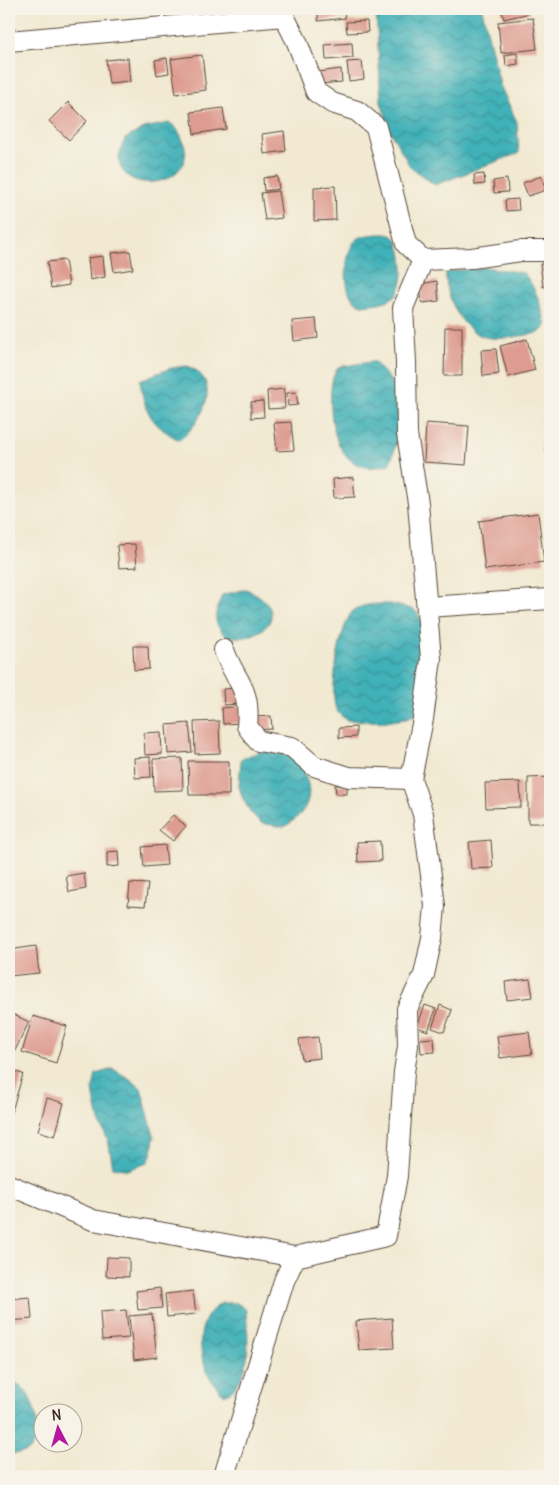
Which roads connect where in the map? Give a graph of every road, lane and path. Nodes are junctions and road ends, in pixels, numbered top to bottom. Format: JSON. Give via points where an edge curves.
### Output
{"nodes":[{"id":1,"x":280,"y":12,"type":"edge"},
{"id":2,"x":9,"y":41,"type":"edge"},
{"id":3,"x":550,"y":250,"type":"edge"},
{"id":4,"x":423,"y":260,"type":"junction"},
{"id":5,"x":550,"y":599,"type":"edge"},
{"id":6,"x":427,"y":608,"type":"junction"},
{"id":7,"x":224,"y":650,"type":"dead end"},
{"id":8,"x":411,"y":778,"type":"junction"},
{"id":9,"x":9,"y":1185,"type":"edge"},
{"id":10,"x":295,"y":1257,"type":"junction"},
{"id":11,"x":224,"y":1476,"type":"edge"}],
"edges":[{"from":1,"to":2,"type":"street"},
{"from":1,"to":4,"type":"street","via":[[297,42],[316,92],[332,103],[357,112],[376,127],[406,244]]},
{"from":3,"to":4,"type":"street"},
{"from":4,"to":6,"type":"street","via":[[403,308],[407,434],[418,503]]},
{"from":5,"to":6,"type":"street"},
{"from":6,"to":8,"type":"street","via":[[431,659],[424,719]]},
{"from":7,"to":8,"type":"street","via":[[243,686],[249,708],[247,726],[258,740],[292,747],[314,766],[349,777]]},
{"from":8,"to":10,"type":"street","via":[[423,814],[435,906],[424,975],[407,1009],[408,1046],[397,1176],[386,1236]]},
{"from":9,"to":10,"type":"street","via":[[92,1220]]},
{"from":10,"to":11,"type":"street","via":[[284,1281]]}]}
